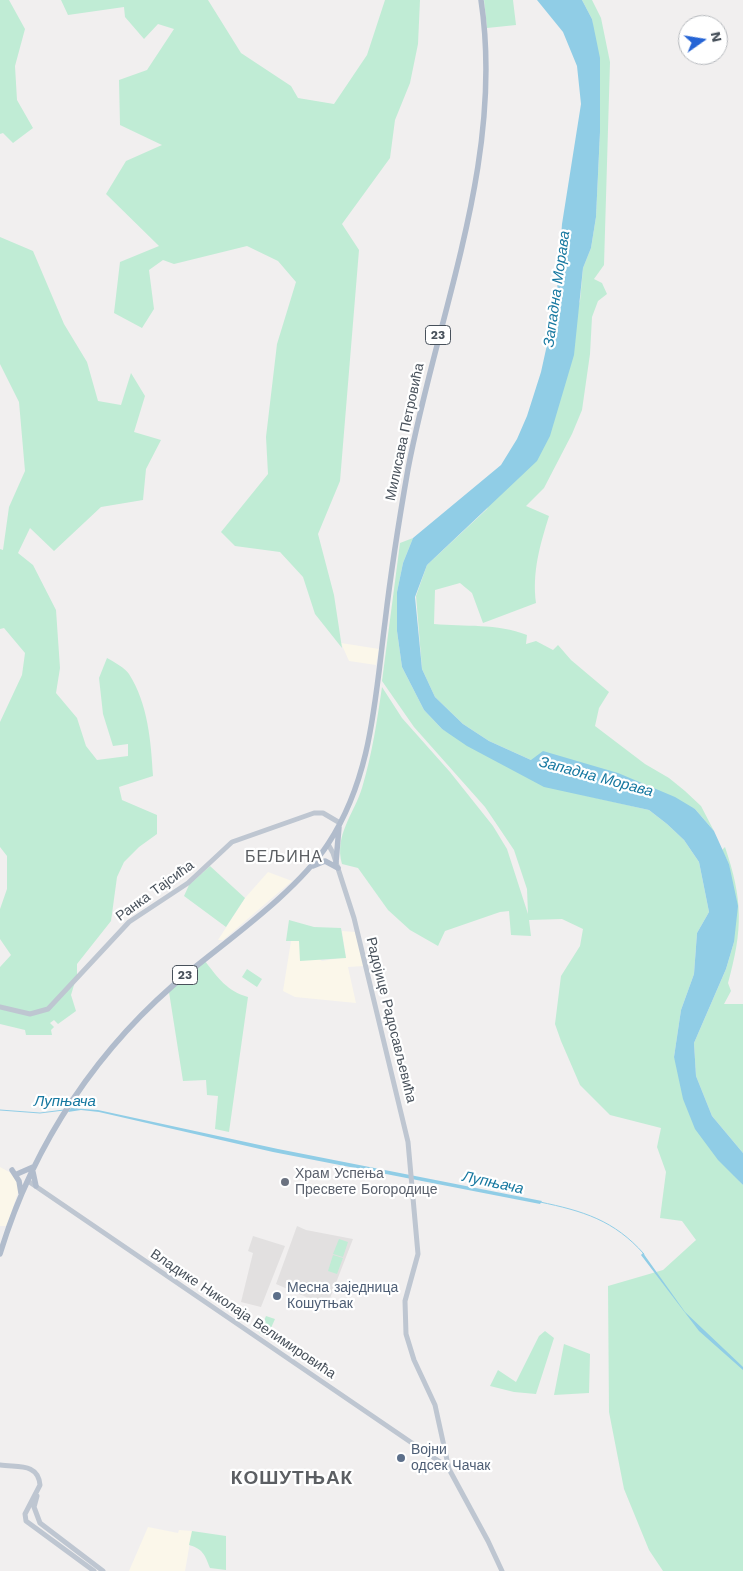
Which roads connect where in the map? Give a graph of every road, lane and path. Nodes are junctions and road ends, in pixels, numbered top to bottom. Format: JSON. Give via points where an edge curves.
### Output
{"nodes":[{"id":1,"x":481,"y":0,"type":"edge"},
{"id":2,"x":340,"y":825,"type":"junction"},
{"id":3,"x":328,"y":844,"type":"junction"},
{"id":4,"x":337,"y":865,"type":"junction"},
{"id":5,"x":307,"y":870,"type":"junction"},
{"id":6,"x":0,"y":1008,"type":"edge"},
{"id":7,"x":33,"y":1169,"type":"junction"},
{"id":8,"x":28,"y":1180,"type":"junction"},
{"id":9,"x":35,"y":1185,"type":"junction"},
{"id":10,"x":22,"y":1192,"type":"junction"},
{"id":11,"x":0,"y":1254,"type":"edge"},
{"id":12,"x":447,"y":1463,"type":"junction"},
{"id":13,"x":0,"y":1466,"type":"edge"},
{"id":14,"x":38,"y":1491,"type":"junction"},
{"id":15,"x":94,"y":1571,"type":"edge"},
{"id":16,"x":103,"y":1571,"type":"edge"},
{"id":17,"x":502,"y":1571,"type":"edge"}],
"edges":[{"from":1,"to":2,"type":"main road","name":"Милисава Петровића","number":"23","via":[[486,75],[474,191],[412,449],[394,555],[370,737],[359,782]]},
{"from":2,"to":3,"type":"main road","number":"23"},
{"from":2,"to":4,"type":"main road"},
{"from":2,"to":6,"type":"street","name":"Ранка Тајсића","via":[[323,813],[314,813],[232,842],[188,883],[129,922],[48,1009],[30,1014]]},
{"from":3,"to":4,"type":"street","name":"Радојице Радосављевића"},
{"from":3,"to":5,"type":"main road","number":"23"},
{"from":4,"to":5,"type":"main road","via":[[325,861]]},
{"from":4,"to":12,"type":"street","name":"Радојице Радосављевића","via":[[354,918],[399,1101],[412,1179],[418,1257],[405,1300],[405,1330],[414,1360],[436,1405]]},
{"from":5,"to":7,"type":"main road","number":"23","via":[[143,1014],[69,1106]]},
{"from":7,"to":8,"type":"main road","number":"23"},
{"from":7,"to":9,"type":"main road"},
{"from":7,"to":10,"type":"main road","via":[[15,1172]]},
{"from":8,"to":9,"type":"street","name":"Владике Николаја Велимировића"},
{"from":8,"to":10,"type":"main road","number":"23"},
{"from":9,"to":10,"type":"main road"},
{"from":9,"to":12,"type":"street","name":"Владике Николаја Велимировића","via":[[431,1456]]},
{"from":10,"to":11,"type":"main road","number":"23"},
{"from":12,"to":17,"type":"street","name":"Радојице Радосављевића"},
{"from":13,"to":14,"type":"street","via":[[31,1468],[37,1474]]},
{"from":14,"to":15,"type":"street","via":[[25,1514],[28,1522]]},
{"from":14,"to":16,"type":"street","via":[[34,1507],[40,1523]]}]}
